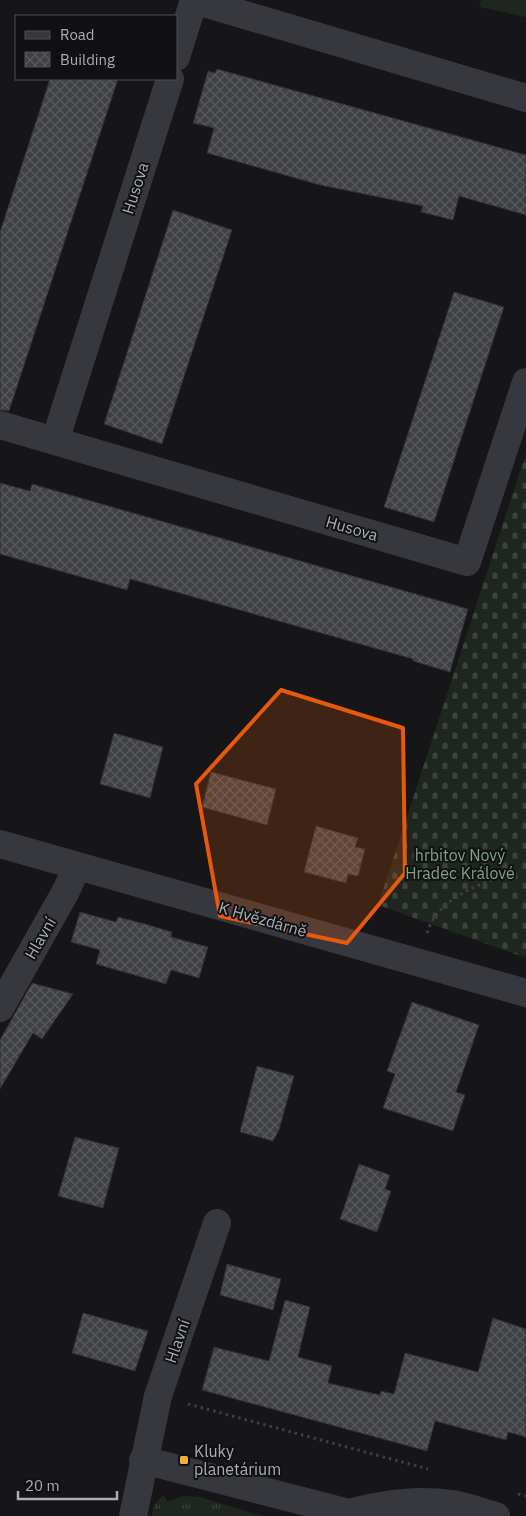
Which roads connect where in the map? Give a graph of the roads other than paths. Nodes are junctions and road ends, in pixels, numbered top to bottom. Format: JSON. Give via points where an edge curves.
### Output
{"nodes":[{"id":1,"x":194,"y":0,"type":"edge"},
{"id":2,"x":178,"y":51,"type":"edge"},
{"id":3,"x":170,"y":80,"type":"edge"},
{"id":4,"x":526,"y":98,"type":"edge"},
{"id":5,"x":526,"y":382,"type":"edge"},
{"id":6,"x":0,"y":426,"type":"edge"},
{"id":7,"x":55,"y":441,"type":"junction"},
{"id":8,"x":0,"y":844,"type":"edge"},
{"id":9,"x":77,"y":866,"type":"junction"},
{"id":10,"x":526,"y":994,"type":"edge"},
{"id":11,"x":0,"y":1008,"type":"edge"},
{"id":12,"x":216,"y":1223,"type":"dead end"},
{"id":13,"x":143,"y":1460,"type":"junction"},
{"id":14,"x":344,"y":1514,"type":"edge"},
{"id":15,"x":133,"y":1516,"type":"edge"},
{"id":16,"x":496,"y":1516,"type":"edge"}],
"edges":[{"from":1,"to":2,"type":"street"},
{"from":1,"to":4,"type":"street"},
{"from":3,"to":7,"type":"street","name":"Husova"},
{"from":5,"to":7,"type":"street","name":"Husova","via":[[467,562]]},
{"from":6,"to":7,"type":"street","name":"Husova"},
{"from":8,"to":9,"type":"street","name":"K Hvězdárně"},
{"from":9,"to":10,"type":"street","name":"K Hvězdárně"},
{"from":9,"to":11,"type":"street","name":"Hlavní","via":[[66,892]]},
{"from":12,"to":13,"type":"street","name":"Hlavní","via":[[158,1396]]},
{"from":13,"to":14,"type":"street"},
{"from":13,"to":15,"type":"street","name":"Hlavní"},
{"from":14,"to":16,"type":"street","via":[[404,1502],[451,1504]]}]}
